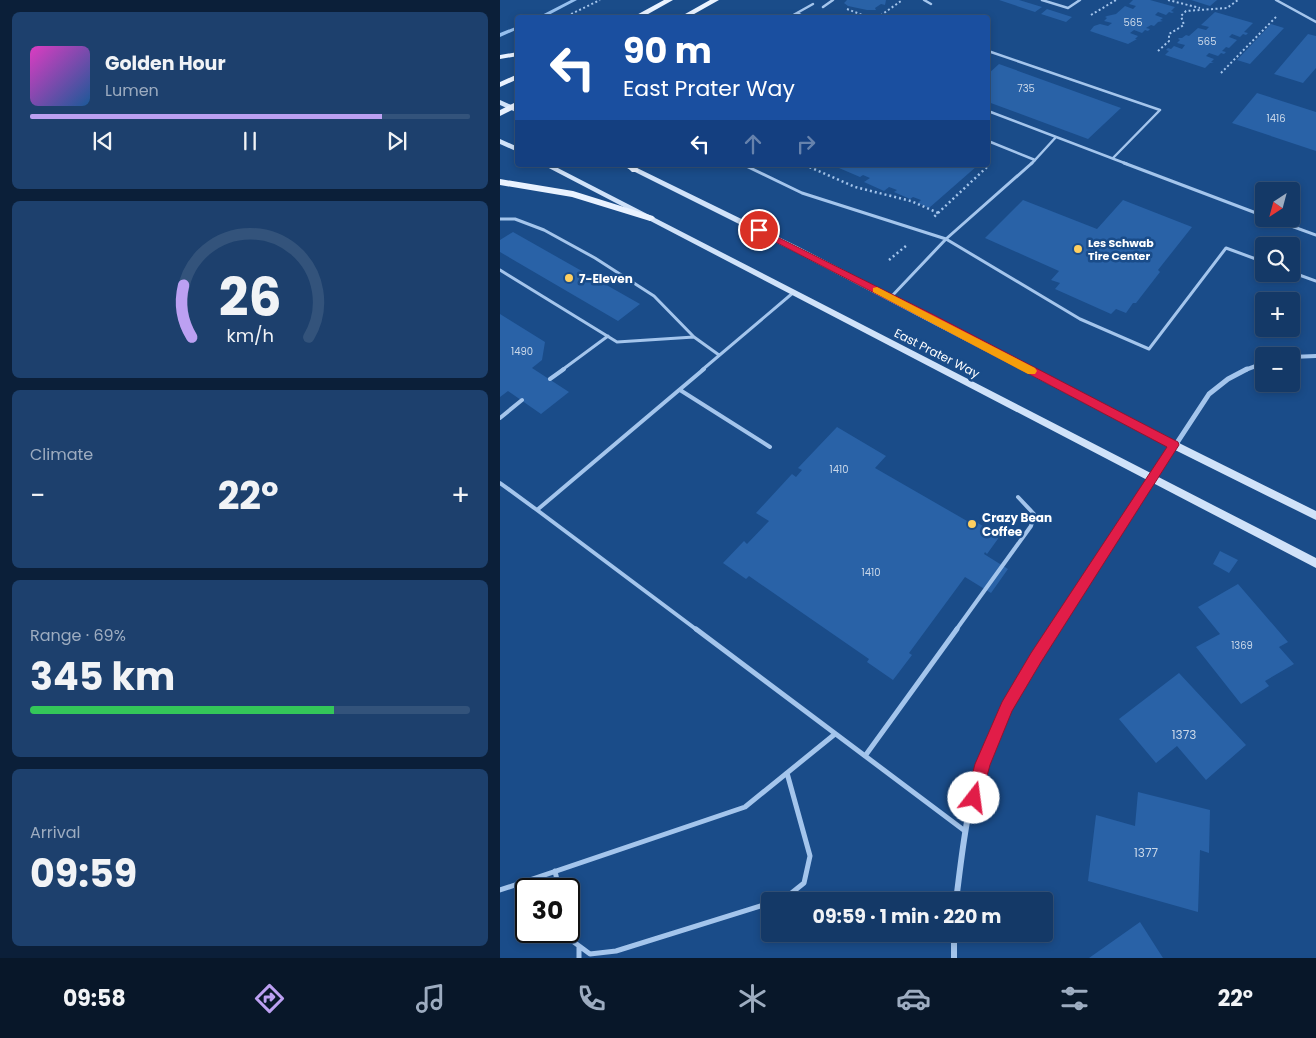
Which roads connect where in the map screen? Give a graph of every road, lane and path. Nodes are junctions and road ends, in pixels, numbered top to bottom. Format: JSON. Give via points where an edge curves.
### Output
{"nodes":[{"id":1,"x":600,"y":0,"type":"edge"},
{"id":2,"x":669,"y":0,"type":"edge"},
{"id":3,"x":715,"y":0,"type":"edge"},
{"id":4,"x":833,"y":0,"type":"edge"},
{"id":5,"x":924,"y":0,"type":"edge"},
{"id":6,"x":1042,"y":0,"type":"edge"},
{"id":7,"x":1080,"y":0,"type":"edge"},
{"id":8,"x":1116,"y":0,"type":"edge"},
{"id":9,"x":1168,"y":0,"type":"edge"},
{"id":10,"x":1238,"y":0,"type":"edge"},
{"id":11,"x":1276,"y":0,"type":"edge"},
{"id":12,"x":900,"y":2,"type":"dead end"},
{"id":13,"x":1180,"y":3,"type":"junction"},
{"id":14,"x":814,"y":4,"type":"dead end"},
{"id":15,"x":930,"y":4,"type":"dead end"},
{"id":16,"x":823,"y":7,"type":"dead end"},
{"id":17,"x":1206,"y":9,"type":"junction"},
{"id":18,"x":1186,"y":11,"type":"junction"},
{"id":19,"x":797,"y":13,"type":"junction"},
{"id":20,"x":1280,"y":13,"type":"dead end"},
{"id":21,"x":569,"y":15,"type":"edge"},
{"id":22,"x":640,"y":15,"type":"edge"},
{"id":23,"x":687,"y":15,"type":"edge"},
{"id":24,"x":793,"y":15,"type":"edge"},
{"id":25,"x":801,"y":15,"type":"edge"},
{"id":26,"x":881,"y":15,"type":"edge"},
{"id":27,"x":1087,"y":17,"type":"dead end"},
{"id":28,"x":1316,"y":22,"type":"edge"},
{"id":29,"x":1158,"y":51,"type":"dead end"},
{"id":30,"x":990,"y":52,"type":"edge"},
{"id":31,"x":515,"y":54,"type":"edge"},
{"id":32,"x":500,"y":57,"type":"edge"},
{"id":33,"x":1221,"y":74,"type":"dead end"},
{"id":34,"x":515,"y":78,"type":"edge"},
{"id":35,"x":500,"y":85,"type":"edge"},
{"id":36,"x":500,"y":102,"type":"edge"},
{"id":37,"x":515,"y":107,"type":"edge"},
{"id":38,"x":990,"y":112,"type":"edge"},
{"id":39,"x":500,"y":113,"type":"edge"},
{"id":40,"x":1056,"y":137,"type":"junction"},
{"id":41,"x":500,"y":140,"type":"edge"},
{"id":42,"x":990,"y":142,"type":"edge"},
{"id":43,"x":515,"y":148,"type":"edge"},
{"id":44,"x":1112,"y":158,"type":"junction"},
{"id":45,"x":1034,"y":160,"type":"junction"},
{"id":46,"x":551,"y":167,"type":"edge"},
{"id":47,"x":630,"y":167,"type":"edge"},
{"id":48,"x":748,"y":167,"type":"edge"},
{"id":49,"x":810,"y":167,"type":"edge"},
{"id":50,"x":816,"y":167,"type":"edge"},
{"id":51,"x":987,"y":167,"type":"edge"},
{"id":52,"x":814,"y":169,"type":"junction"},
{"id":53,"x":500,"y":182,"type":"edge"},
{"id":54,"x":938,"y":213,"type":"junction"},
{"id":55,"x":1255,"y":213,"type":"edge"},
{"id":56,"x":650,"y":218,"type":"junction"},
{"id":57,"x":500,"y":219,"type":"edge"},
{"id":58,"x":1297,"y":228,"type":"edge"},
{"id":59,"x":921,"y":231,"type":"junction"},
{"id":60,"x":1316,"y":235,"type":"edge"},
{"id":61,"x":946,"y":239,"type":"junction"},
{"id":62,"x":1255,"y":259,"type":"edge"},
{"id":63,"x":889,"y":260,"type":"dead end"},
{"id":64,"x":500,"y":270,"type":"edge"},
{"id":65,"x":1300,"y":275,"type":"edge"},
{"id":66,"x":1316,"y":281,"type":"edge"},
{"id":67,"x":794,"y":292,"type":"junction"},
{"id":68,"x":891,"y":297,"type":"junction"},
{"id":69,"x":608,"y":336,"type":"junction"},
{"id":70,"x":694,"y":337,"type":"junction"},
{"id":71,"x":719,"y":355,"type":"junction"},
{"id":72,"x":1316,"y":356,"type":"edge"},
{"id":73,"x":1300,"y":357,"type":"edge"},
{"id":74,"x":1255,"y":365,"type":"edge"},
{"id":75,"x":550,"y":379,"type":"dead end"},
{"id":76,"x":680,"y":390,"type":"junction"},
{"id":77,"x":522,"y":400,"type":"dead end"},
{"id":78,"x":500,"y":418,"type":"edge"},
{"id":79,"x":1174,"y":445,"type":"junction"},
{"id":80,"x":770,"y":447,"type":"dead end"},
{"id":81,"x":1152,"y":479,"type":"junction"},
{"id":82,"x":500,"y":483,"type":"edge"},
{"id":83,"x":1018,"y":497,"type":"dead end"},
{"id":84,"x":536,"y":510,"type":"junction"},
{"id":85,"x":1316,"y":516,"type":"edge"},
{"id":86,"x":1316,"y":564,"type":"edge"},
{"id":87,"x":835,"y":734,"type":"junction"},
{"id":88,"x":865,"y":756,"type":"junction"},
{"id":89,"x":787,"y":773,"type":"junction"},
{"id":90,"x":965,"y":831,"type":"junction"},
{"id":91,"x":556,"y":872,"type":"junction"},
{"id":92,"x":557,"y":878,"type":"edge"},
{"id":93,"x":500,"y":890,"type":"edge"},
{"id":94,"x":793,"y":892,"type":"edge"},
{"id":95,"x":957,"y":892,"type":"edge"},
{"id":96,"x":761,"y":906,"type":"edge"},
{"id":97,"x":954,"y":942,"type":"edge"},
{"id":98,"x":574,"y":943,"type":"edge"},
{"id":99,"x":578,"y":946,"type":"junction"},
{"id":100,"x":579,"y":958,"type":"edge"},
{"id":101,"x":954,"y":958,"type":"edge"}],
"edges":[{"from":1,"to":21,"type":"path"},
{"from":2,"to":22,"type":"main road"},
{"from":3,"to":23,"type":"main road"},
{"from":4,"to":16,"type":"lane"},
{"from":5,"to":15,"type":"lane"},
{"from":6,"to":7,"type":"lane","via":[[1068,8]]},
{"from":8,"to":27,"type":"path"},
{"from":9,"to":13,"type":"path"},
{"from":10,"to":17,"type":"path","via":[[1227,8]]},
{"from":11,"to":28,"type":"lane"},
{"from":12,"to":26,"type":"path"},
{"from":13,"to":17,"type":"path"},
{"from":13,"to":18,"type":"path"},
{"from":14,"to":19,"type":"lane"},
{"from":17,"to":18,"type":"path"},
{"from":18,"to":29,"type":"path","via":[[1181,16],[1184,24],[1169,34],[1169,40]]},
{"from":19,"to":24,"type":"lane"},
{"from":19,"to":25,"type":"lane"},
{"from":20,"to":33,"type":"path"},
{"from":30,"to":44,"type":"lane","via":[[1160,110]]},
{"from":31,"to":32,"type":"main road"},
{"from":34,"to":35,"type":"main road"},
{"from":36,"to":37,"type":"main road"},
{"from":37,"to":39,"type":"main road"},
{"from":38,"to":40,"type":"lane"},
{"from":40,"to":44,"type":"lane"},
{"from":40,"to":45,"type":"lane"},
{"from":41,"to":43,"type":"main road"},
{"from":42,"to":45,"type":"lane"},
{"from":44,"to":55,"type":"lane"},
{"from":45,"to":61,"type":"lane"},
{"from":46,"to":56,"type":"main road","name":"East Prater Way"},
{"from":47,"to":68,"type":"main road"},
{"from":48,"to":59,"type":"lane","via":[[802,193]]},
{"from":49,"to":52,"type":"path"},
{"from":50,"to":52,"type":"path"},
{"from":51,"to":54,"type":"path"},
{"from":52,"to":54,"type":"path","via":[[854,187],[911,201]]},
{"from":53,"to":56,"type":"main road","via":[[573,194]]},
{"from":54,"to":59,"type":"path"},
{"from":56,"to":67,"type":"main road","name":"East Prater Way"},
{"from":57,"to":70,"type":"lane","via":[[516,219],[544,230],[595,258],[654,296]]},
{"from":58,"to":60,"type":"lane"},
{"from":59,"to":61,"type":"lane"},
{"from":59,"to":63,"type":"path"},
{"from":61,"to":62,"type":"lane","via":[[1080,319],[1149,349],[1226,248]]},
{"from":61,"to":68,"type":"lane"},
{"from":64,"to":69,"type":"lane"},
{"from":65,"to":66,"type":"lane"},
{"from":67,"to":71,"type":"lane"},
{"from":67,"to":81,"type":"main road","name":"East Prater Way"},
{"from":68,"to":79,"type":"main road"},
{"from":69,"to":70,"type":"lane","via":[[617,342]]},
{"from":69,"to":75,"type":"lane"},
{"from":70,"to":71,"type":"lane"},
{"from":71,"to":76,"type":"lane"},
{"from":72,"to":73,"type":"street"},
{"from":74,"to":79,"type":"street","via":[[1226,379],[1209,394]]},
{"from":76,"to":80,"type":"lane"},
{"from":76,"to":84,"type":"lane"},
{"from":77,"to":78,"type":"lane"},
{"from":79,"to":81,"type":"street"},
{"from":79,"to":85,"type":"main road"},
{"from":81,"to":86,"type":"main road","name":"East Prater Way"},
{"from":81,"to":90,"type":"street","via":[[1007,706],[982,764]]},
{"from":82,"to":84,"type":"lane"},
{"from":83,"to":88,"type":"lane","via":[[1034,514],[1031,526]]},
{"from":84,"to":87,"type":"lane"},
{"from":87,"to":88,"type":"lane"},
{"from":87,"to":89,"type":"lane"},
{"from":88,"to":90,"type":"lane"},
{"from":89,"to":91,"type":"lane","via":[[745,807]]},
{"from":89,"to":94,"type":"lane","via":[[810,856],[804,883]]},
{"from":90,"to":95,"type":"street"},
{"from":91,"to":92,"type":"lane"},
{"from":91,"to":93,"type":"lane"},
{"from":96,"to":99,"type":"lane","via":[[616,951],[590,954]]},
{"from":97,"to":101,"type":"street"},
{"from":98,"to":99,"type":"lane"},
{"from":99,"to":100,"type":"lane"}]}
